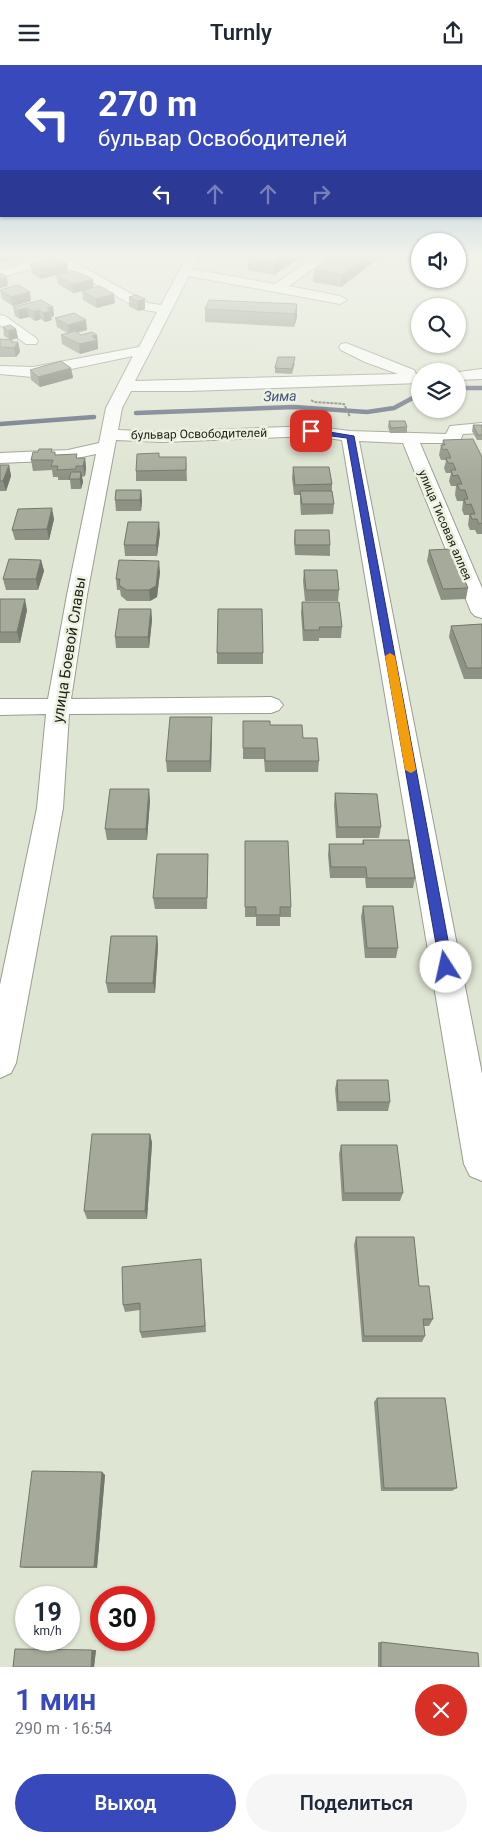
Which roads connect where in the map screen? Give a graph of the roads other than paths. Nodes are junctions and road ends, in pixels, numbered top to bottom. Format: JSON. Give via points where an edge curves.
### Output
{"nodes":[{"id":1,"x":14,"y":329,"type":"edge"},
{"id":2,"x":155,"y":329,"type":"edge"},
{"id":3,"x":31,"y":341,"type":"dead end"},
{"id":4,"x":146,"y":346,"type":"junction"},
{"id":5,"x":346,"y":347,"type":"dead end"},
{"id":6,"x":0,"y":370,"type":"edge"},
{"id":7,"x":482,"y":374,"type":"edge"},
{"id":8,"x":411,"y":375,"type":"edge"},
{"id":9,"x":466,"y":375,"type":"edge"},
{"id":10,"x":411,"y":378,"type":"edge"},
{"id":11,"x":125,"y":386,"type":"junction"},
{"id":12,"x":350,"y":426,"type":"junction"},
{"id":13,"x":482,"y":428,"type":"edge"},
{"id":14,"x":409,"y":438,"type":"junction"},
{"id":15,"x":106,"y":441,"type":"junction"},
{"id":16,"x":0,"y":458,"type":"edge"},
{"id":17,"x":482,"y":561,"type":"edge"},
{"id":18,"x":460,"y":562,"type":"junction"},
{"id":19,"x":482,"y":612,"type":"edge"},
{"id":20,"x":271,"y":705,"type":"dead end"},
{"id":21,"x":0,"y":707,"type":"edge"},
{"id":22,"x":58,"y":707,"type":"junction"},
{"id":23,"x":0,"y":1063,"type":"edge"},
{"id":24,"x":482,"y":1164,"type":"edge"}],
"edges":[{"from":1,"to":3,"type":"street"},
{"from":2,"to":4,"type":"street","name":"улица Боевой Славы"},
{"from":4,"to":6,"type":"street","via":[[33,372]]},
{"from":4,"to":11,"type":"street","name":"улица Боевой Славы"},
{"from":5,"to":8,"type":"street"},
{"from":7,"to":9,"type":"street"},
{"from":10,"to":11,"type":"street"},
{"from":11,"to":15,"type":"street","name":"улица Боевой Славы","via":[[114,408]]},
{"from":12,"to":14,"type":"street","name":"бульвар Освободителей"},
{"from":12,"to":15,"type":"street","name":"бульвар Освободителей","via":[[311,431]]},
{"from":12,"to":24,"type":"street"},
{"from":13,"to":14,"type":"street","name":"бульвар Освободителей","via":[[456,429],[453,439]]},
{"from":14,"to":18,"type":"street","name":"улица Тисовая аллея"},
{"from":15,"to":16,"type":"street","name":"бульвар Освободителей","via":[[68,455]]},
{"from":15,"to":22,"type":"street","name":"улица Боевой Славы"},
{"from":17,"to":18,"type":"street"},
{"from":18,"to":19,"type":"street","name":"улица Тисовая аллея"},
{"from":20,"to":22,"type":"street"},
{"from":21,"to":22,"type":"street"},
{"from":22,"to":23,"type":"street","name":"улица Боевой Славы","via":[[50,808]]}]}
